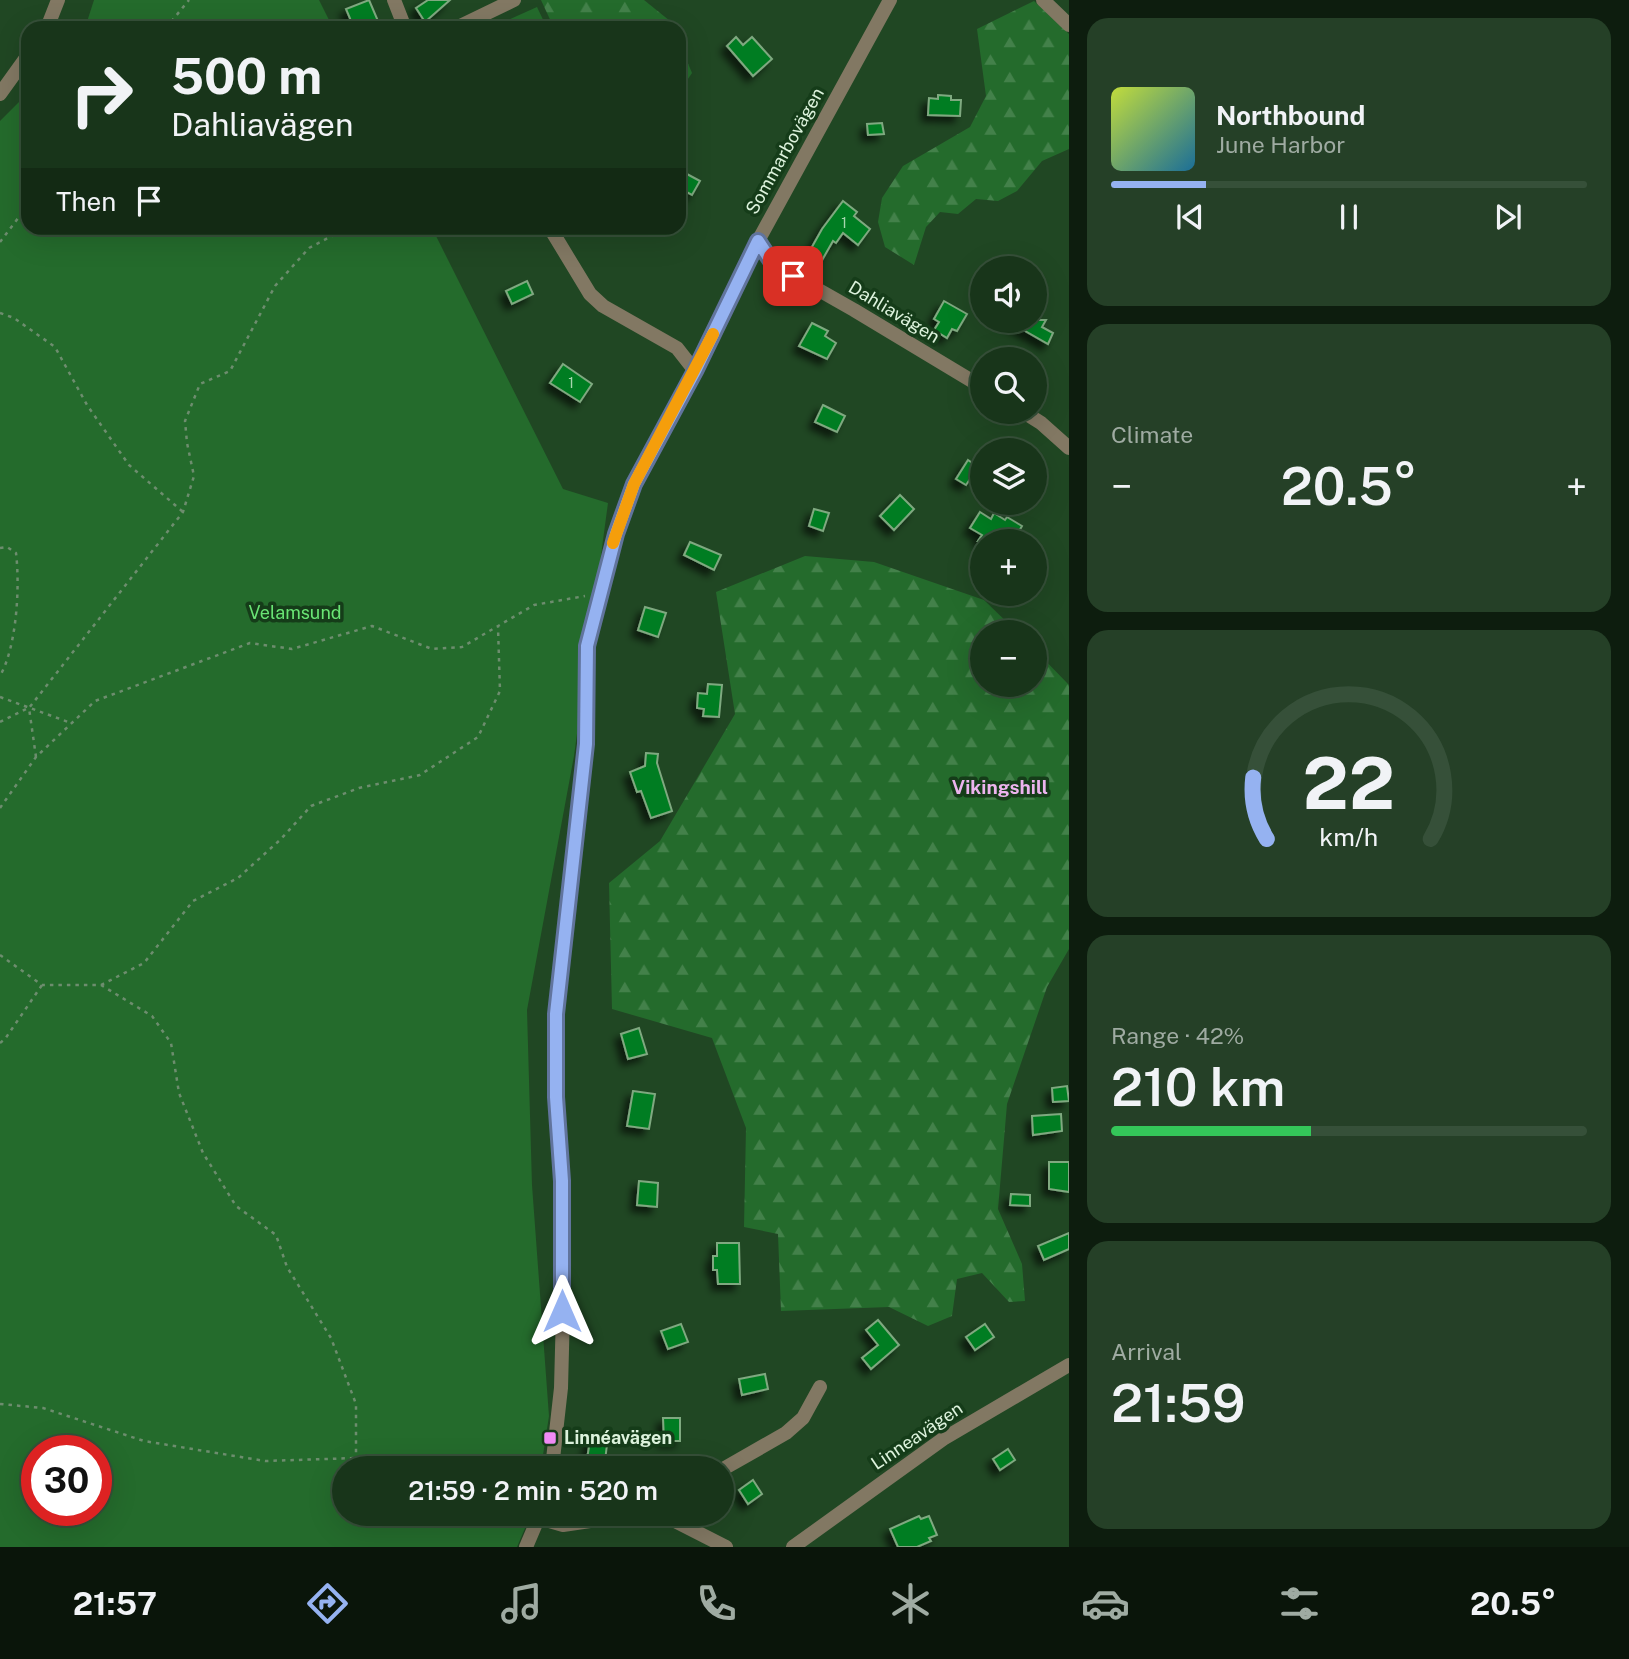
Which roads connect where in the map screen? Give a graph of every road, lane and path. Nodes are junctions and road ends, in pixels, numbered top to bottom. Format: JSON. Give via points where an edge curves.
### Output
{"nodes":[{"id":1,"x":58,"y":0,"type":"edge"},
{"id":2,"x":189,"y":0,"type":"edge"},
{"id":3,"x":394,"y":0,"type":"edge"},
{"id":4,"x":514,"y":0,"type":"edge"},
{"id":5,"x":890,"y":0,"type":"edge"},
{"id":6,"x":1044,"y":0,"type":"edge"},
{"id":7,"x":50,"y":21,"type":"edge"},
{"id":8,"x":172,"y":21,"type":"edge"},
{"id":9,"x":402,"y":21,"type":"edge"},
{"id":10,"x":467,"y":21,"type":"edge"},
{"id":11,"x":1069,"y":25,"type":"edge"},
{"id":12,"x":21,"y":65,"type":"edge"},
{"id":13,"x":0,"y":94,"type":"edge"},
{"id":14,"x":21,"y":214,"type":"edge"},
{"id":15,"x":334,"y":235,"type":"edge"},
{"id":16,"x":554,"y":235,"type":"edge"},
{"id":17,"x":758,"y":241,"type":"junction"},
{"id":18,"x":0,"y":242,"type":"edge"},
{"id":19,"x":0,"y":313,"type":"edge"},
{"id":20,"x":695,"y":371,"type":"junction"},
{"id":21,"x":970,"y":380,"type":"edge"},
{"id":22,"x":1042,"y":424,"type":"edge"},
{"id":23,"x":1069,"y":448,"type":"edge"},
{"id":24,"x":183,"y":512,"type":"junction"},
{"id":25,"x":0,"y":548,"type":"edge"},
{"id":26,"x":600,"y":593,"type":"junction"},
{"id":27,"x":498,"y":626,"type":"junction"},
{"id":28,"x":0,"y":676,"type":"edge"},
{"id":29,"x":0,"y":697,"type":"edge"},
{"id":30,"x":29,"y":708,"type":"junction"},
{"id":31,"x":0,"y":722,"type":"edge"},
{"id":32,"x":71,"y":723,"type":"junction"},
{"id":33,"x":36,"y":757,"type":"junction"},
{"id":34,"x":0,"y":808,"type":"edge"},
{"id":35,"x":0,"y":955,"type":"edge"},
{"id":36,"x":42,"y":985,"type":"junction"},
{"id":37,"x":102,"y":985,"type":"junction"},
{"id":38,"x":0,"y":1043,"type":"edge"},
{"id":39,"x":1069,"y":1365,"type":"edge"},
{"id":40,"x":820,"y":1387,"type":"dead end"},
{"id":41,"x":0,"y":1404,"type":"edge"},
{"id":42,"x":356,"y":1456,"type":"edge"},
{"id":43,"x":553,"y":1456,"type":"edge"},
{"id":44,"x":332,"y":1459,"type":"edge"},
{"id":45,"x":734,"y":1463,"type":"edge"},
{"id":46,"x":535,"y":1526,"type":"edge"},
{"id":47,"x":691,"y":1526,"type":"edge"},
{"id":48,"x":527,"y":1546,"type":"edge"},
{"id":49,"x":726,"y":1547,"type":"edge"},
{"id":50,"x":793,"y":1547,"type":"edge"}],
"edges":[{"from":1,"to":7,"type":"street"},
{"from":2,"to":8,"type":"path"},
{"from":3,"to":9,"type":"street"},
{"from":4,"to":10,"type":"street"},
{"from":5,"to":17,"type":"street","name":"Sommarbovägen"},
{"from":6,"to":11,"type":"street"},
{"from":12,"to":13,"type":"street"},
{"from":14,"to":18,"type":"path"},
{"from":15,"to":24,"type":"path","via":[[309,248],[275,286],[230,371],[200,384],[185,421],[194,476]]},
{"from":16,"to":20,"type":"street","via":[[590,294],[677,348]]},
{"from":17,"to":20,"type":"street","name":"Sommarbovägen"},
{"from":17,"to":21,"type":"street","name":"Dahliavägen","via":[[773,264]]},
{"from":19,"to":24,"type":"path","via":[[55,347],[128,465]]},
{"from":20,"to":26,"type":"street","name":"Sommarbovägen","via":[[634,484]]},
{"from":22,"to":23,"type":"street"},
{"from":24,"to":30,"type":"path"},
{"from":25,"to":28,"type":"path","via":[[16,553],[17,566],[14,625]]},
{"from":26,"to":27,"type":"path","via":[[534,605]]},
{"from":26,"to":43,"type":"street","name":"Sommarbovägen","via":[[587,646],[586,744],[556,1014],[562,1311],[561,1388]]},
{"from":27,"to":32,"type":"path","via":[[452,648],[432,649],[372,626],[292,649],[250,643],[95,701]]},
{"from":27,"to":37,"type":"path","via":[[500,691],[478,737],[420,775],[359,788],[312,806],[238,878],[193,901],[144,963]]},
{"from":29,"to":30,"type":"path"},
{"from":30,"to":31,"type":"path"},
{"from":30,"to":32,"type":"path"},
{"from":30,"to":33,"type":"path"},
{"from":32,"to":33,"type":"path"},
{"from":33,"to":34,"type":"path"},
{"from":35,"to":36,"type":"path"},
{"from":36,"to":37,"type":"path"},
{"from":36,"to":38,"type":"path"},
{"from":37,"to":42,"type":"path","via":[[152,1016],[171,1043],[179,1093],[203,1153],[236,1206],[276,1236],[287,1267],[331,1338],[356,1404]]},
{"from":39,"to":50,"type":"street","name":"Linneavägen","via":[[943,1439]]},
{"from":40,"to":45,"type":"street","via":[[803,1418],[786,1433]]},
{"from":41,"to":44,"type":"path","via":[[43,1408],[144,1441],[265,1461]]},
{"from":46,"to":48,"type":"street"},
{"from":47,"to":49,"type":"street"}]}
